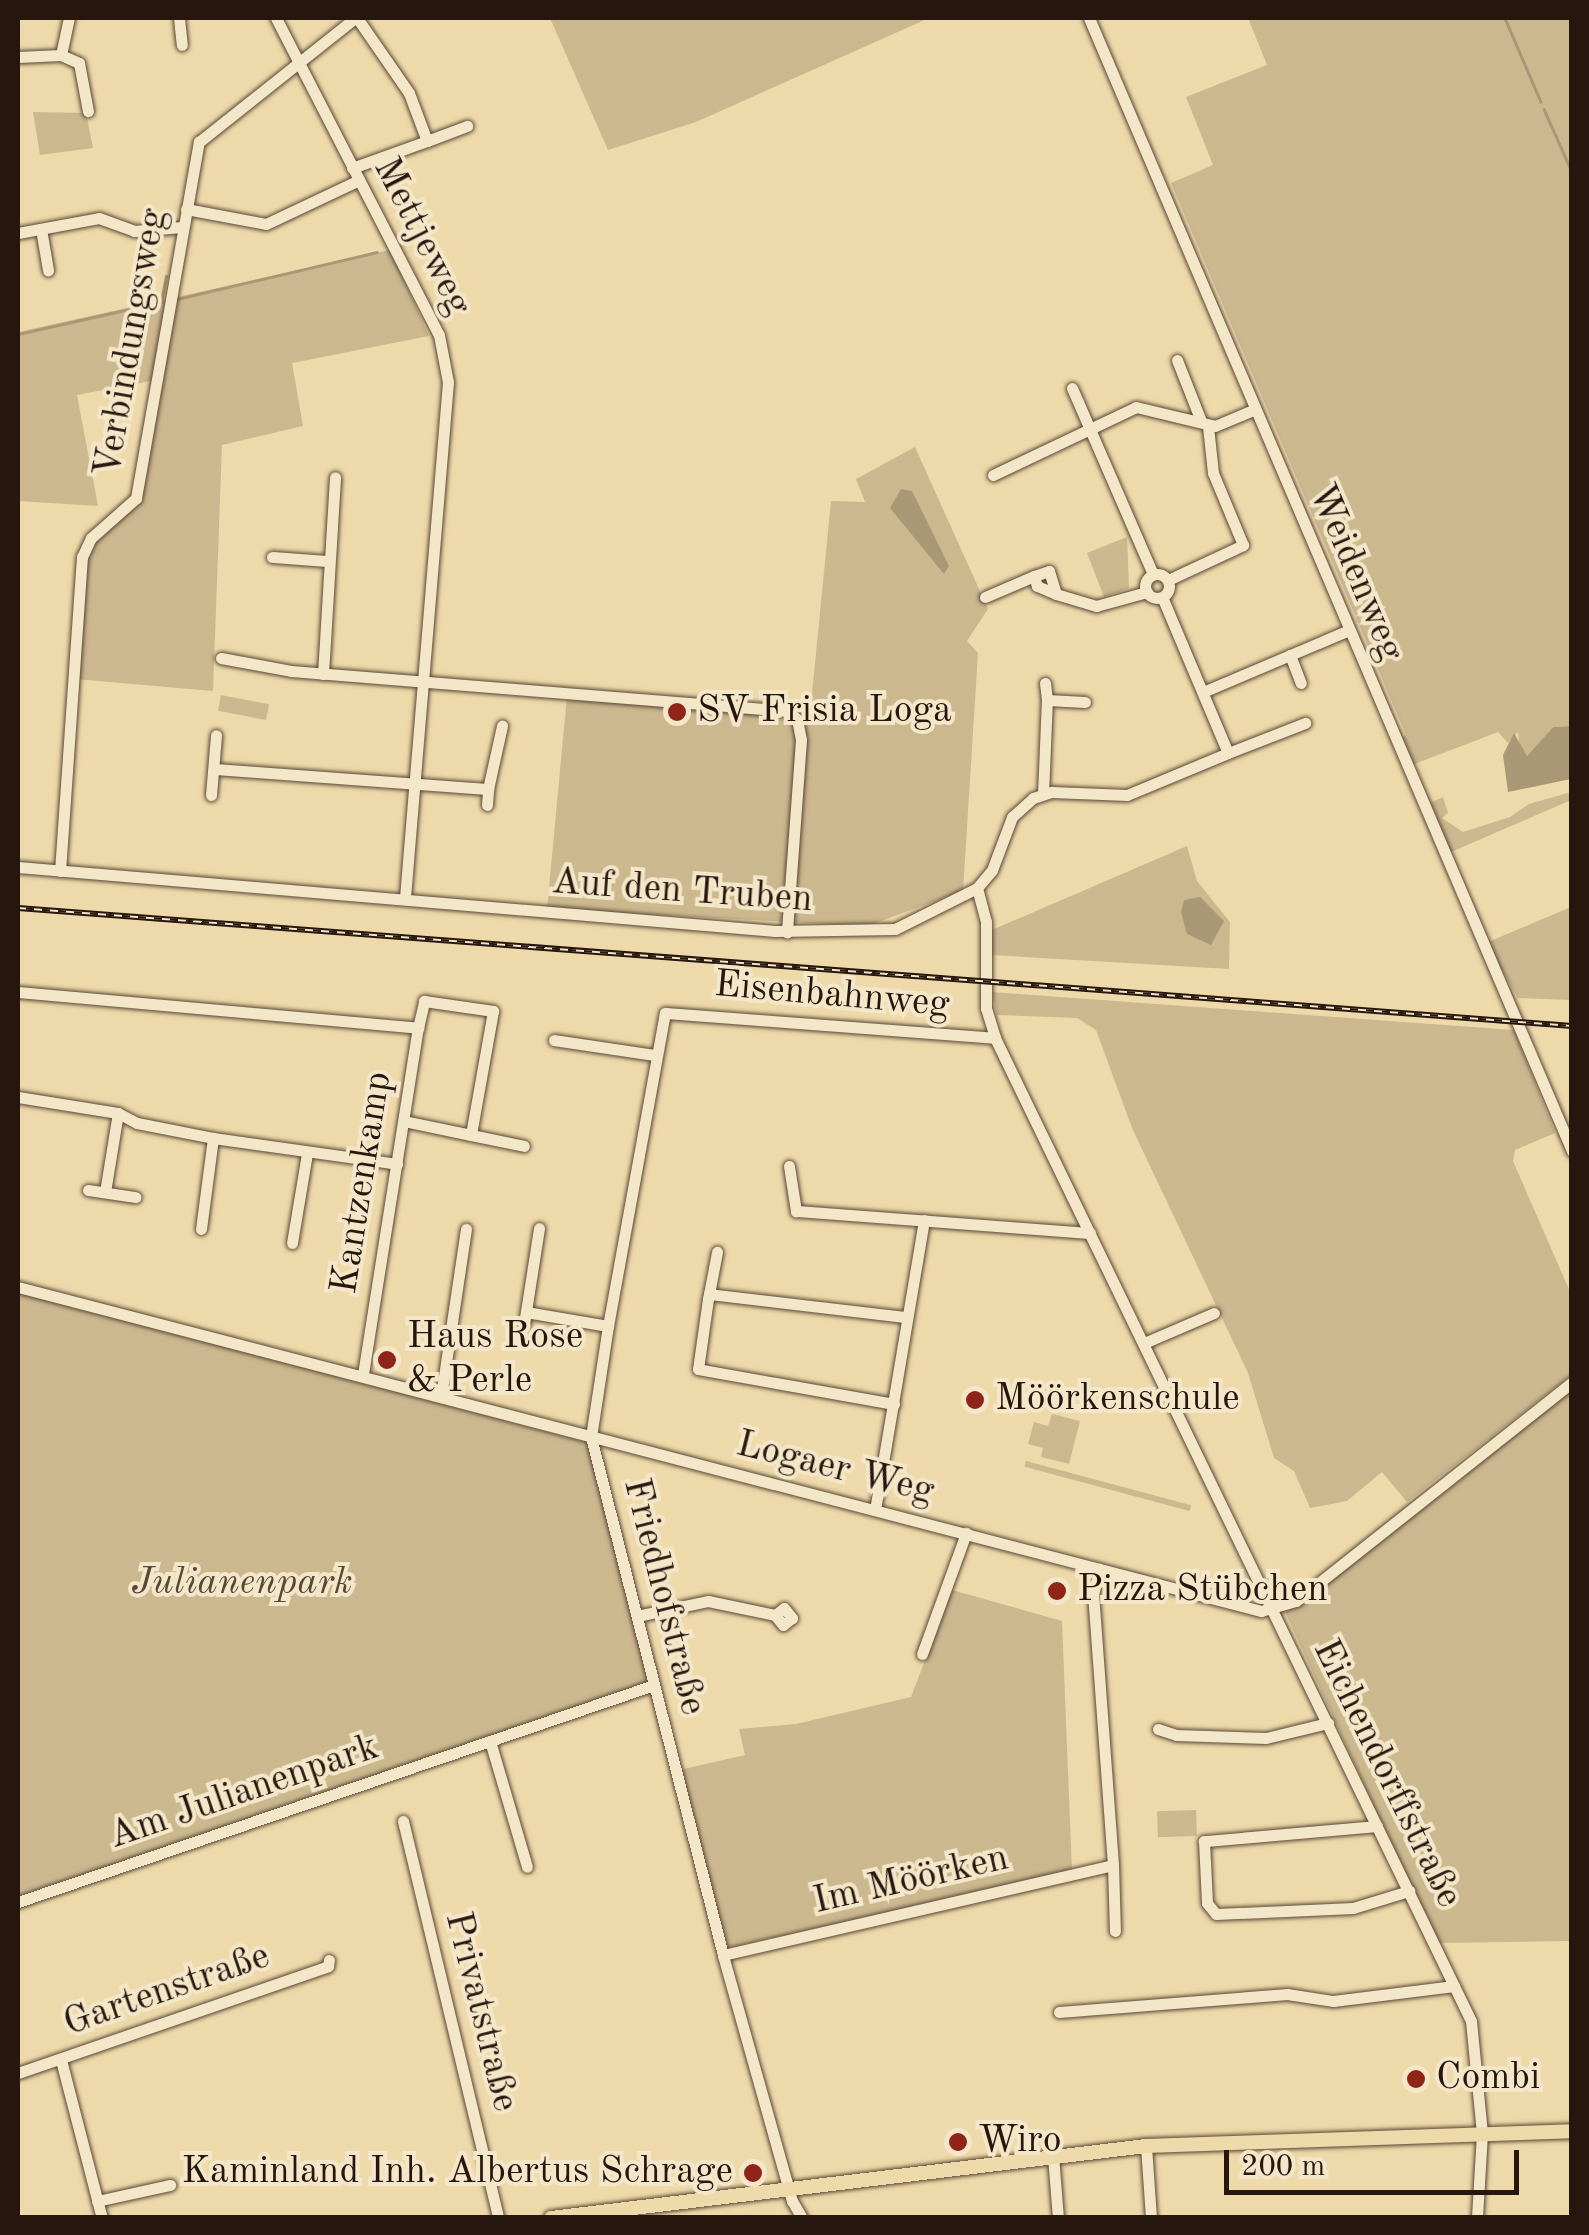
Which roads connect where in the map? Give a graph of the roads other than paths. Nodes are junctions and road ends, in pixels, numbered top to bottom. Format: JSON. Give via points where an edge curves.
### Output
{"nodes":[{"id":1,"x":69,"y":18,"type":"edge"},
{"id":2,"x":178,"y":18,"type":"edge"},
{"id":3,"x":276,"y":18,"type":"edge"},
{"id":4,"x":356,"y":18,"type":"edge"},
{"id":5,"x":1089,"y":18,"type":"edge"},
{"id":6,"x":182,"y":46,"type":"dead end"},
{"id":7,"x":61,"y":55,"type":"junction"},
{"id":8,"x":18,"y":57,"type":"edge"},
{"id":9,"x":298,"y":60,"type":"junction"},
{"id":10,"x":88,"y":111,"type":"dead end"},
{"id":11,"x":467,"y":126,"type":"dead end"},
{"id":12,"x":427,"y":140,"type":"junction"},
{"id":13,"x":352,"y":168,"type":"junction"},
{"id":14,"x":359,"y":180,"type":"junction"},
{"id":15,"x":186,"y":209,"type":"junction"},
{"id":16,"x":182,"y":227,"type":"junction"},
{"id":17,"x":40,"y":230,"type":"junction"},
{"id":18,"x":18,"y":233,"type":"edge"},
{"id":19,"x":48,"y":270,"type":"dead end"},
{"id":20,"x":1177,"y":360,"type":"dead end"},
{"id":21,"x":1072,"y":388,"type":"dead end"},
{"id":22,"x":1253,"y":410,"type":"junction"},
{"id":23,"x":1204,"y":424,"type":"junction"},
{"id":24,"x":1090,"y":430,"type":"junction"},
{"id":25,"x":993,"y":476,"type":"dead end"},
{"id":26,"x":335,"y":477,"type":"dead end"},
{"id":27,"x":272,"y":557,"type":"dead end"},
{"id":28,"x":328,"y":561,"type":"junction"},
{"id":29,"x":1153,"y":574,"type":"junction"},
{"id":30,"x":1168,"y":580,"type":"junction"},
{"id":31,"x":1147,"y":592,"type":"junction"},
{"id":32,"x":985,"y":597,"type":"dead end"},
{"id":33,"x":1162,"y":597,"type":"junction"},
{"id":34,"x":1349,"y":630,"type":"junction"},
{"id":35,"x":1290,"y":655,"type":"junction"},
{"id":36,"x":221,"y":658,"type":"dead end"},
{"id":37,"x":323,"y":674,"type":"junction"},
{"id":38,"x":422,"y":679,"type":"junction"},
{"id":39,"x":1045,"y":682,"type":"dead end"},
{"id":40,"x":1301,"y":683,"type":"dead end"},
{"id":41,"x":1203,"y":692,"type":"junction"},
{"id":42,"x":1047,"y":700,"type":"junction"},
{"id":43,"x":1084,"y":702,"type":"dead end"},
{"id":44,"x":1305,"y":723,"type":"dead end"},
{"id":45,"x":502,"y":726,"type":"dead end"},
{"id":46,"x":216,"y":735,"type":"dead end"},
{"id":47,"x":1228,"y":754,"type":"junction"},
{"id":48,"x":214,"y":768,"type":"junction"},
{"id":49,"x":412,"y":786,"type":"junction"},
{"id":50,"x":488,"y":790,"type":"junction"},
{"id":51,"x":212,"y":794,"type":"dead end"},
{"id":52,"x":1042,"y":794,"type":"junction"},
{"id":53,"x":487,"y":805,"type":"dead end"},
{"id":54,"x":18,"y":867,"type":"edge"},
{"id":55,"x":60,"y":871,"type":"junction"},
{"id":56,"x":977,"y":888,"type":"junction"},
{"id":57,"x":405,"y":897,"type":"junction"},
{"id":58,"x":787,"y":932,"type":"junction"},
{"id":59,"x":18,"y":992,"type":"edge"},
{"id":60,"x":665,"y":1013,"type":"joint"},
{"id":61,"x":418,"y":1028,"type":"junction"},
{"id":62,"x":995,"y":1038,"type":"junction"},
{"id":63,"x":554,"y":1040,"type":"dead end"},
{"id":64,"x":654,"y":1055,"type":"junction"},
{"id":65,"x":18,"y":1096,"type":"edge"},
{"id":66,"x":118,"y":1112,"type":"junction"},
{"id":67,"x":404,"y":1121,"type":"junction"},
{"id":68,"x":1567,"y":1127,"type":"edge"},
{"id":69,"x":471,"y":1135,"type":"junction"},
{"id":70,"x":213,"y":1138,"type":"junction"},
{"id":71,"x":524,"y":1146,"type":"dead end"},
{"id":72,"x":1572,"y":1151,"type":"edge"},
{"id":73,"x":307,"y":1152,"type":"junction"},
{"id":74,"x":397,"y":1164,"type":"junction"},
{"id":75,"x":790,"y":1166,"type":"dead end"},
{"id":76,"x":88,"y":1190,"type":"dead end"},
{"id":77,"x":105,"y":1192,"type":"junction"},
{"id":78,"x":134,"y":1197,"type":"dead end"},
{"id":79,"x":924,"y":1220,"type":"junction"},
{"id":80,"x":539,"y":1228,"type":"dead end"},
{"id":81,"x":202,"y":1229,"type":"dead end"},
{"id":82,"x":466,"y":1229,"type":"dead end"},
{"id":83,"x":1090,"y":1232,"type":"junction"},
{"id":84,"x":292,"y":1243,"type":"dead end"},
{"id":85,"x":717,"y":1252,"type":"dead end"},
{"id":86,"x":18,"y":1287,"type":"edge"},
{"id":87,"x":709,"y":1294,"type":"junction"},
{"id":88,"x":1214,"y":1313,"type":"dead end"},
{"id":89,"x":906,"y":1316,"type":"junction"},
{"id":90,"x":608,"y":1326,"type":"junction"},
{"id":91,"x":1144,"y":1344,"type":"junction"},
{"id":92,"x":363,"y":1374,"type":"junction"},
{"id":93,"x":1572,"y":1382,"type":"edge"},
{"id":94,"x":441,"y":1396,"type":"junction"},
{"id":95,"x":894,"y":1404,"type":"junction"},
{"id":96,"x":591,"y":1437,"type":"junction"},
{"id":97,"x":875,"y":1510,"type":"junction"},
{"id":98,"x":966,"y":1534,"type":"junction"},
{"id":99,"x":1099,"y":1569,"type":"junction"},
{"id":100,"x":1275,"y":1612,"type":"junction"},
{"id":101,"x":775,"y":1614,"type":"dead end"},
{"id":102,"x":636,"y":1616,"type":"junction"},
{"id":103,"x":922,"y":1654,"type":"dead end"},
{"id":104,"x":654,"y":1685,"type":"junction"},
{"id":105,"x":1328,"y":1723,"type":"junction"},
{"id":106,"x":1158,"y":1729,"type":"dead end"},
{"id":107,"x":490,"y":1741,"type":"junction"},
{"id":108,"x":403,"y":1821,"type":"dead end"},
{"id":109,"x":1377,"y":1826,"type":"junction"},
{"id":110,"x":1113,"y":1864,"type":"junction"},
{"id":111,"x":528,"y":1867,"type":"dead end"},
{"id":112,"x":1408,"y":1891,"type":"junction"},
{"id":113,"x":18,"y":1902,"type":"edge"},
{"id":114,"x":1116,"y":1931,"type":"dead end"},
{"id":115,"x":722,"y":1955,"type":"junction"},
{"id":116,"x":329,"y":1960,"type":"dead end"},
{"id":117,"x":1454,"y":1986,"type":"junction"},
{"id":118,"x":1059,"y":2012,"type":"dead end"},
{"id":119,"x":61,"y":2060,"type":"junction"},
{"id":120,"x":18,"y":2072,"type":"edge"},
{"id":121,"x":1572,"y":2130,"type":"edge"},
{"id":122,"x":1482,"y":2134,"type":"junction"},
{"id":123,"x":1146,"y":2146,"type":"junction"},
{"id":124,"x":1053,"y":2156,"type":"junction"},
{"id":125,"x":170,"y":2185,"type":"dead end"},
{"id":126,"x":788,"y":2188,"type":"junction"},
{"id":127,"x":97,"y":2202,"type":"junction"},
{"id":128,"x":616,"y":2214,"type":"edge"},
{"id":129,"x":102,"y":2218,"type":"edge"},
{"id":130,"x":498,"y":2218,"type":"edge"},
{"id":131,"x":552,"y":2218,"type":"edge"},
{"id":132,"x":802,"y":2218,"type":"edge"},
{"id":133,"x":1058,"y":2218,"type":"edge"},
{"id":134,"x":1151,"y":2218,"type":"edge"},
{"id":135,"x":1477,"y":2218,"type":"edge"}],
"edges":[{"from":1,"to":7,"type":"street"},
{"from":2,"to":6,"type":"street"},
{"from":3,"to":9,"type":"street","name":"Mettjeweg"},
{"from":4,"to":9,"type":"street","name":"Verbindungsweg"},
{"from":4,"to":12,"type":"street","via":[[409,93]]},
{"from":5,"to":22,"type":"street","name":"Weidenweg"},
{"from":7,"to":8,"type":"street"},
{"from":7,"to":10,"type":"street","via":[[79,63]]},
{"from":9,"to":13,"type":"street","name":"Mettjeweg"},
{"from":9,"to":15,"type":"street","name":"Verbindungsweg","via":[[199,142]]},
{"from":11,"to":12,"type":"street"},
{"from":12,"to":13,"type":"street"},
{"from":13,"to":14,"type":"street","name":"Mettjeweg"},
{"from":14,"to":15,"type":"street","via":[[266,224]]},
{"from":14,"to":38,"type":"street","name":"Mettjeweg","via":[[440,335],[448,382]]},
{"from":15,"to":16,"type":"street","name":"Verbindungsweg"},
{"from":16,"to":17,"type":"street","via":[[134,231],[100,218]]},
{"from":16,"to":55,"type":"street","name":"Verbindungsweg","via":[[136,498],[91,538],[82,557]]},
{"from":17,"to":18,"type":"street"},
{"from":17,"to":19,"type":"street"},
{"from":20,"to":23,"type":"street"},
{"from":21,"to":24,"type":"street"},
{"from":22,"to":23,"type":"street"},
{"from":22,"to":34,"type":"street","name":"Weidenweg"},
{"from":23,"to":24,"type":"street","via":[[1136,407]]},
{"from":23,"to":30,"type":"street","via":[[1214,473],[1243,544]]},
{"from":24,"to":25,"type":"street"},
{"from":24,"to":29,"type":"street"},
{"from":26,"to":28,"type":"street"},
{"from":27,"to":28,"type":"street"},
{"from":28,"to":37,"type":"street"},
{"from":29,"to":30,"type":"street"},
{"from":29,"to":31,"type":"street"},
{"from":30,"to":33,"type":"street"},
{"from":31,"to":32,"type":"street","via":[[1105,607],[1056,594],[1050,571]]},
{"from":31,"to":33,"type":"street"},
{"from":33,"to":41,"type":"street"},
{"from":34,"to":35,"type":"street"},
{"from":34,"to":68,"type":"street","name":"Weidenweg"},
{"from":35,"to":40,"type":"street"},
{"from":35,"to":41,"type":"street"},
{"from":36,"to":37,"type":"street"},
{"from":37,"to":38,"type":"street"},
{"from":38,"to":49,"type":"street","name":"Mettjeweg"},
{"from":38,"to":58,"type":"street","via":[[788,711],[801,740]]},
{"from":39,"to":42,"type":"street"},
{"from":41,"to":47,"type":"street"},
{"from":42,"to":43,"type":"street"},
{"from":42,"to":52,"type":"street"},
{"from":44,"to":47,"type":"street"},
{"from":45,"to":50,"type":"street"},
{"from":46,"to":48,"type":"street"},
{"from":47,"to":52,"type":"street","via":[[1127,795]]},
{"from":48,"to":49,"type":"street"},
{"from":48,"to":51,"type":"street"},
{"from":49,"to":50,"type":"street"},
{"from":49,"to":57,"type":"street","name":"Mettjeweg"},
{"from":50,"to":53,"type":"street"},
{"from":52,"to":56,"type":"street","via":[[1012,817],[992,870]]},
{"from":54,"to":55,"type":"street"},
{"from":55,"to":57,"type":"street","name":"Auf den Truben"},
{"from":56,"to":58,"type":"street","name":"Auf den Truben","via":[[894,930]]},
{"from":56,"to":62,"type":"street","name":"Eichendorffstraße","via":[[986,922],[986,1008]]},
{"from":57,"to":58,"type":"street","name":"Auf den Truben"},
{"from":59,"to":61,"type":"street"},
{"from":60,"to":62,"type":"street","name":"Eisenbahnweg"},
{"from":60,"to":64,"type":"street","name":"Friedhofstraße"},
{"from":61,"to":67,"type":"street","name":"Kantzenkamp"},
{"from":61,"to":69,"type":"street","name":"Kantzenkamp","via":[[424,1001],[493,1011]]},
{"from":62,"to":83,"type":"street","name":"Eichendorffstraße"},
{"from":63,"to":64,"type":"street"},
{"from":64,"to":90,"type":"street","name":"Friedhofstraße"},
{"from":65,"to":66,"type":"street"},
{"from":66,"to":70,"type":"street","via":[[137,1123]]},
{"from":66,"to":77,"type":"street"},
{"from":67,"to":69,"type":"street"},
{"from":67,"to":74,"type":"street","name":"Kantzenkamp"},
{"from":68,"to":72,"type":"street","name":"Weidenweg"},
{"from":69,"to":71,"type":"street"},
{"from":70,"to":73,"type":"street"},
{"from":70,"to":81,"type":"street"},
{"from":73,"to":74,"type":"street"},
{"from":73,"to":84,"type":"street"},
{"from":74,"to":92,"type":"street","name":"Kantzenkamp"},
{"from":75,"to":79,"type":"street","via":[[796,1211]]},
{"from":76,"to":77,"type":"street"},
{"from":77,"to":78,"type":"street"},
{"from":79,"to":83,"type":"street"},
{"from":79,"to":89,"type":"street"},
{"from":80,"to":90,"type":"street","via":[[525,1318]]},
{"from":82,"to":94,"type":"street"},
{"from":83,"to":91,"type":"street","name":"Eichendorffstraße"},
{"from":85,"to":87,"type":"street"},
{"from":86,"to":92,"type":"street","name":"Logaer Weg"},
{"from":87,"to":89,"type":"street"},
{"from":87,"to":95,"type":"street","via":[[698,1369]]},
{"from":88,"to":91,"type":"street"},
{"from":89,"to":95,"type":"street"},
{"from":90,"to":96,"type":"street","name":"Friedhofstraße"},
{"from":91,"to":100,"type":"street","name":"Eichendorffstraße"},
{"from":92,"to":94,"type":"street","name":"Logaer Weg"},
{"from":93,"to":100,"type":"street"},
{"from":94,"to":96,"type":"street","name":"Logaer Weg"},
{"from":95,"to":97,"type":"street"},
{"from":96,"to":97,"type":"street","name":"Logaer Weg"},
{"from":96,"to":102,"type":"street","name":"Friedhofstraße"},
{"from":97,"to":98,"type":"street","name":"Logaer Weg"},
{"from":98,"to":99,"type":"street","name":"Logaer Weg"},
{"from":98,"to":103,"type":"street"},
{"from":99,"to":100,"type":"street","name":"Logaer Weg"},
{"from":99,"to":110,"type":"street","via":[[1093,1595]]},
{"from":100,"to":105,"type":"street","name":"Eichendorffstraße"},
{"from":101,"to":102,"type":"street","via":[[708,1601]]},
{"from":102,"to":104,"type":"street","name":"Friedhofstraße"},
{"from":104,"to":107,"type":"street","name":"Am Julianenpark"},
{"from":104,"to":115,"type":"street","name":"Friedhofstraße"},
{"from":105,"to":106,"type":"street","via":[[1266,1738]]},
{"from":105,"to":109,"type":"street","name":"Eichendorffstraße"},
{"from":107,"to":111,"type":"street"},
{"from":107,"to":113,"type":"street","name":"Am Julianenpark"},
{"from":108,"to":130,"type":"street","name":"Privatstraße"},
{"from":109,"to":112,"type":"street","name":"Eichendorffstraße"},
{"from":109,"to":112,"type":"street","via":[[1204,1841],[1207,1903],[1216,1914],[1353,1908]]},
{"from":110,"to":114,"type":"street"},
{"from":110,"to":115,"type":"street","name":"Im Möörken"},
{"from":112,"to":117,"type":"street","name":"Eichendorffstraße"},
{"from":115,"to":126,"type":"street","name":"Friedhofstraße"},
{"from":116,"to":119,"type":"street","name":"Gartenstraße","via":[[328,1966]]},
{"from":117,"to":118,"type":"street","via":[[1333,2002],[1287,1994]]},
{"from":117,"to":122,"type":"street","name":"Eichendorffstraße","via":[[1473,2030]]},
{"from":119,"to":120,"type":"street","name":"Gartenstraße"},
{"from":119,"to":127,"type":"street"},
{"from":121,"to":122,"type":"main road"},
{"from":122,"to":123,"type":"main road"},
{"from":122,"to":135,"type":"street","name":"Eichendorffstraße"},
{"from":123,"to":124,"type":"main road"},
{"from":123,"to":134,"type":"street"},
{"from":124,"to":126,"type":"main road"},
{"from":124,"to":133,"type":"street"},
{"from":125,"to":127,"type":"street"},
{"from":126,"to":128,"type":"main road"},
{"from":126,"to":132,"type":"street","name":"Friedhofstraße"},
{"from":127,"to":129,"type":"street"},
{"from":128,"to":131,"type":"main road"}]}
